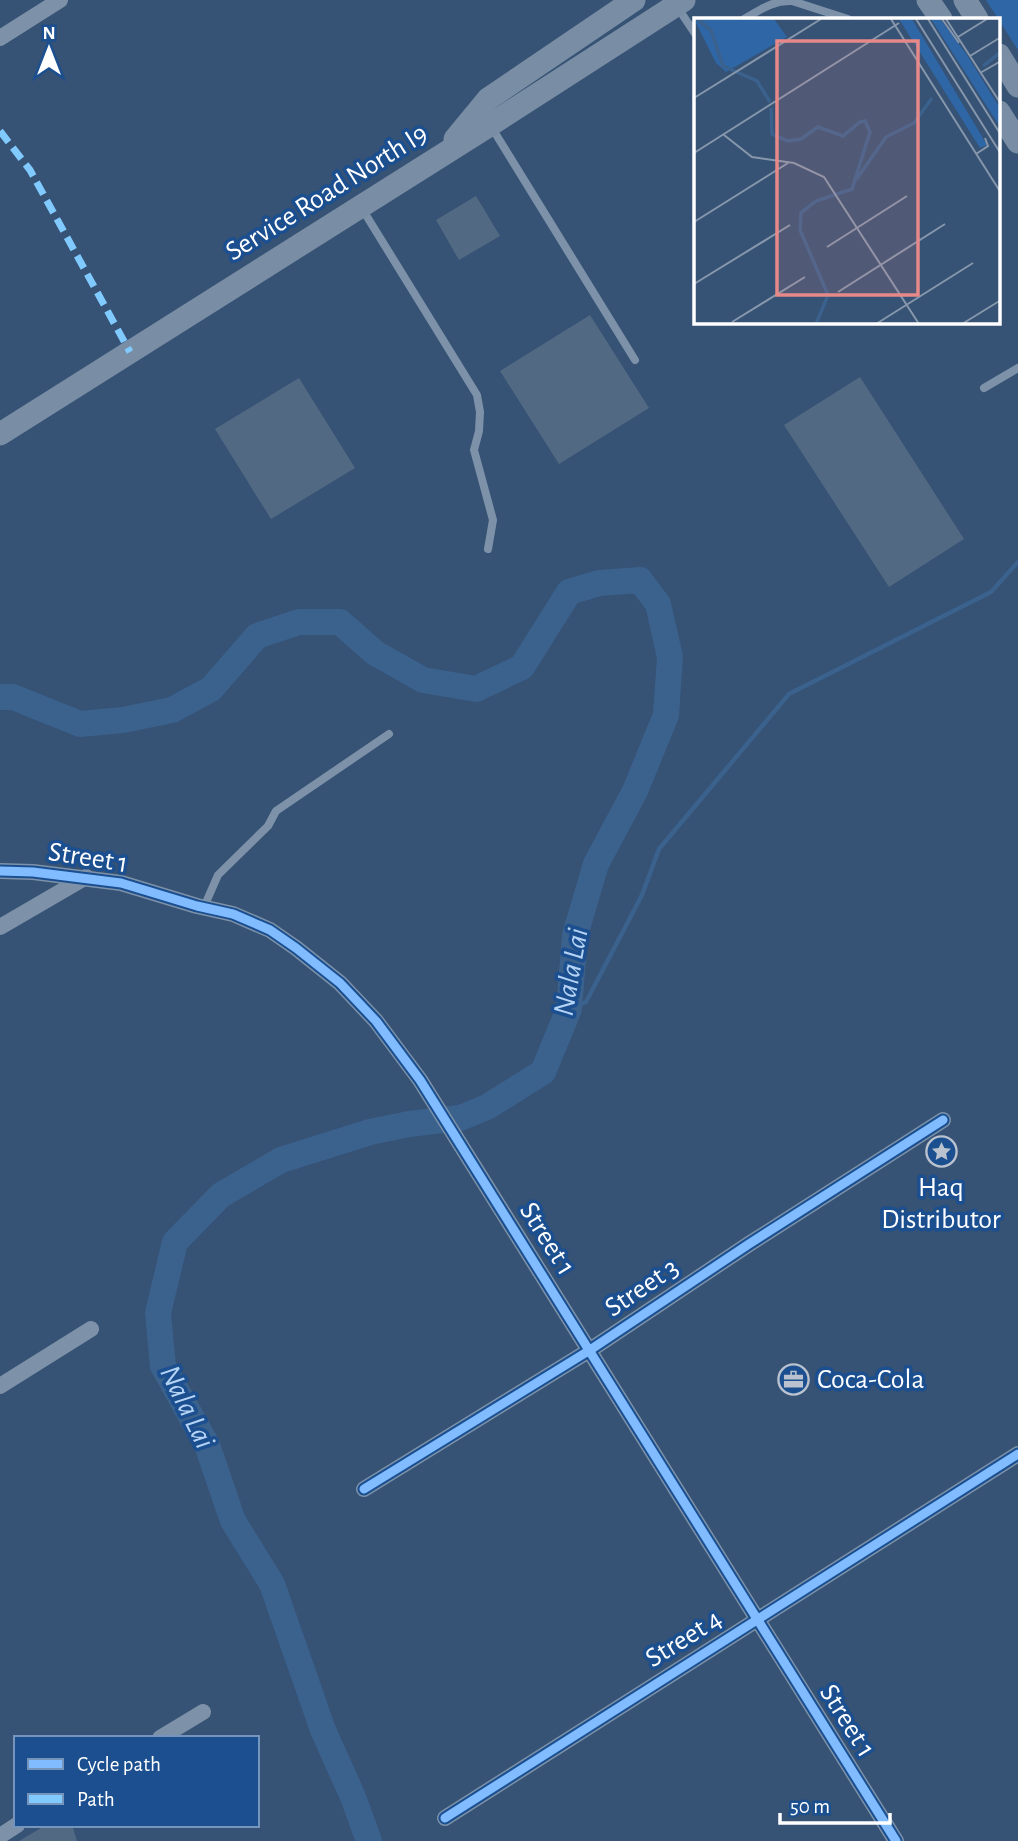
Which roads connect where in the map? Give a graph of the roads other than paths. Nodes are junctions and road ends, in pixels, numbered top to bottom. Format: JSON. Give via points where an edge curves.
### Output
{"nodes":[{"id":1,"x":60,"y":0,"type":"edge"},
{"id":2,"x":634,"y":0,"type":"edge"},
{"id":3,"x":928,"y":0,"type":"edge"},
{"id":4,"x":965,"y":0,"type":"edge"},
{"id":5,"x":680,"y":3,"type":"edge"},
{"id":6,"x":746,"y":18,"type":"edge"},
{"id":7,"x":845,"y":18,"type":"edge"},
{"id":8,"x":940,"y":18,"type":"edge"},
{"id":9,"x":975,"y":18,"type":"edge"},
{"id":10,"x":694,"y":30,"type":"edge"},
{"id":11,"x":0,"y":38,"type":"edge"},
{"id":12,"x":1000,"y":57,"type":"edge"},
{"id":13,"x":1018,"y":86,"type":"edge"},
{"id":14,"x":1000,"y":114,"type":"edge"},
{"id":15,"x":490,"y":125,"type":"junction"},
{"id":16,"x":1018,"y":142,"type":"edge"},
{"id":17,"x":442,"y":155,"type":"junction"},
{"id":18,"x":361,"y":206,"type":"junction"},
{"id":19,"x":635,"y":360,"type":"dead end"},
{"id":20,"x":1018,"y":368,"type":"edge"},
{"id":21,"x":984,"y":388,"type":"dead end"},
{"id":22,"x":0,"y":434,"type":"edge"},
{"id":23,"x":488,"y":549,"type":"dead end"},
{"id":24,"x":389,"y":734,"type":"dead end"},
{"id":25,"x":0,"y":871,"type":"edge"},
{"id":26,"x":86,"y":877,"type":"junction"},
{"id":27,"x":204,"y":907,"type":"junction"},
{"id":28,"x":0,"y":927,"type":"edge"},
{"id":29,"x":943,"y":1120,"type":"dead end"},
{"id":30,"x":92,"y":1329,"type":"dead end"},
{"id":31,"x":590,"y":1350,"type":"junction"},
{"id":32,"x":0,"y":1386,"type":"edge"},
{"id":33,"x":1018,"y":1454,"type":"edge"},
{"id":34,"x":364,"y":1489,"type":"dead end"},
{"id":35,"x":757,"y":1620,"type":"junction"},
{"id":36,"x":203,"y":1712,"type":"dead end"},
{"id":37,"x":163,"y":1736,"type":"edge"},
{"id":38,"x":445,"y":1818,"type":"dead end"},
{"id":39,"x":896,"y":1841,"type":"edge"}],
"edges":[{"from":1,"to":11,"type":"street"},
{"from":2,"to":17,"type":"main road","via":[[488,99]]},
{"from":3,"to":8,"type":"main road"},
{"from":4,"to":9,"type":"main road"},
{"from":5,"to":10,"type":"lane"},
{"from":5,"to":15,"type":"main road","name":"Service Road North I9"},
{"from":6,"to":7,"type":"lane","via":[[775,1],[792,1]]},
{"from":12,"to":13,"type":"main road"},
{"from":14,"to":16,"type":"main road"},
{"from":15,"to":17,"type":"main road","name":"Service Road North I9"},
{"from":15,"to":19,"type":"lane"},
{"from":17,"to":18,"type":"main road","name":"Service Road North I9"},
{"from":18,"to":22,"type":"main road","name":"Service Road North I9"},
{"from":18,"to":23,"type":"lane","via":[[477,395],[479,431],[474,450],[493,520]]},
{"from":20,"to":21,"type":"lane"},
{"from":24,"to":27,"type":"lane","via":[[276,811],[268,826],[218,875]]},
{"from":25,"to":26,"type":"street","name":"Street 1"},
{"from":26,"to":27,"type":"street","name":"Street 1"},
{"from":26,"to":28,"type":"street"},
{"from":27,"to":31,"type":"street","name":"Street 1","via":[[270,930],[341,983],[376,1021],[420,1080]]},
{"from":29,"to":31,"type":"street","name":"Street 3"},
{"from":30,"to":32,"type":"street"},
{"from":31,"to":34,"type":"street","name":"Street 3"},
{"from":31,"to":35,"type":"street","name":"Street 1"},
{"from":33,"to":35,"type":"street","name":"Street 4"},
{"from":35,"to":38,"type":"street","name":"Street 4"},
{"from":35,"to":39,"type":"street","name":"Street 1"},
{"from":36,"to":37,"type":"street"}]}
